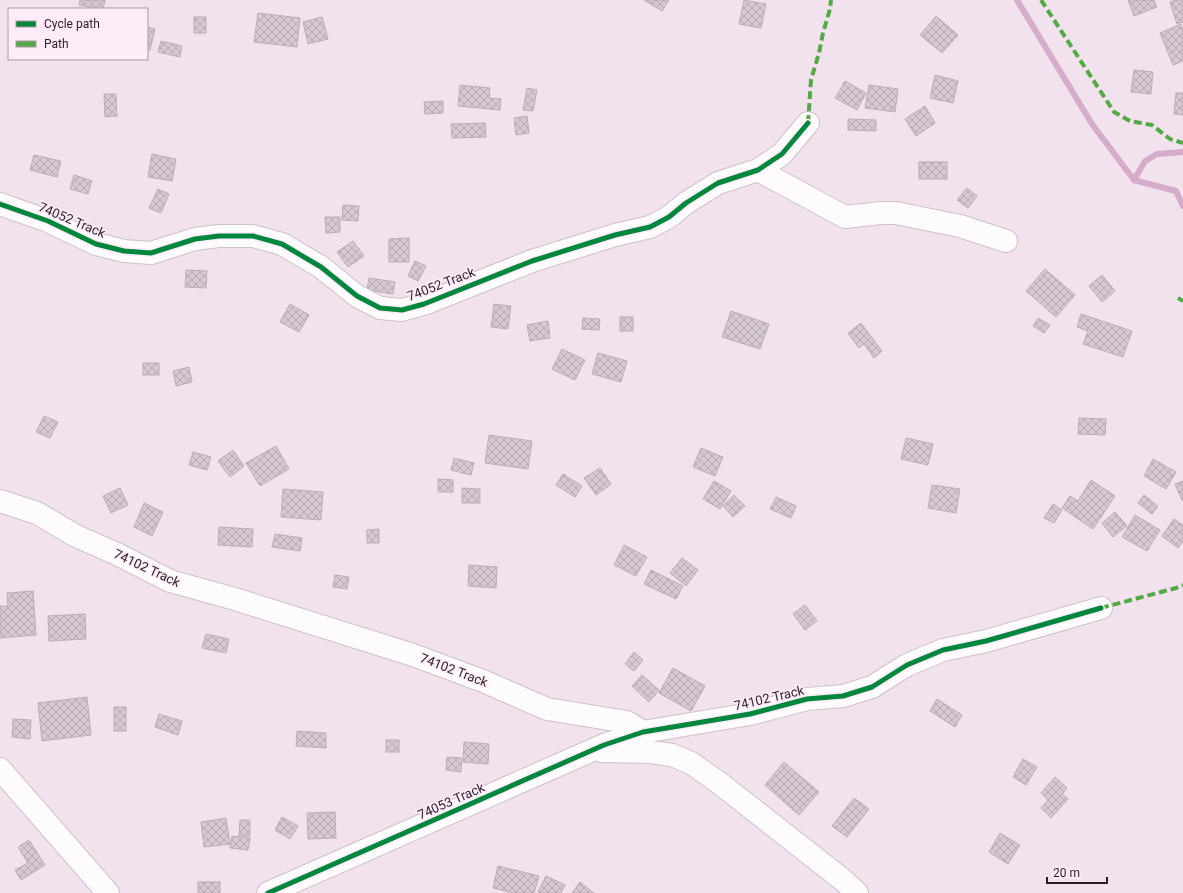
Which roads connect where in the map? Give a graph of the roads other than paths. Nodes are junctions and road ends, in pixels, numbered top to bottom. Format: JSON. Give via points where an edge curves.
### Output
{"nodes":[{"id":1,"x":808,"y":123,"type":"dead end"},
{"id":2,"x":758,"y":170,"type":"junction"},
{"id":3,"x":0,"y":204,"type":"edge"},
{"id":4,"x":1006,"y":241,"type":"dead end"},
{"id":5,"x":0,"y":501,"type":"edge"},
{"id":6,"x":1101,"y":608,"type":"dead end"},
{"id":7,"x":643,"y":732,"type":"junction"},
{"id":8,"x":593,"y":750,"type":"junction"},
{"id":9,"x":1,"y":772,"type":"edge"},
{"id":10,"x":108,"y":893,"type":"edge"},
{"id":11,"x":268,"y":893,"type":"edge"},
{"id":12,"x":857,"y":893,"type":"edge"}],
"edges":[{"from":1,"to":2,"type":"street","name":"74052 Track","via":[[782,154]]},
{"from":2,"to":3,"type":"street","name":"74052 Track","via":[[718,183],[650,227],[615,235],[532,261],[424,304],[402,310],[380,308],[357,296],[321,267],[282,244],[253,236],[194,239],[151,253],[124,251],[96,244],[48,221]]},
{"from":2,"to":4,"type":"street","via":[[845,217],[882,212],[896,213],[960,226]]},
{"from":5,"to":7,"type":"street","name":"74102 Track","via":[[37,513],[76,536],[170,581],[413,655],[483,681],[547,709],[627,722]]},
{"from":6,"to":7,"type":"street","name":"74102 Track","via":[[986,641],[943,650],[907,665],[872,687],[843,696],[807,699],[744,716]]},
{"from":7,"to":8,"type":"street","name":"74053 Track"},
{"from":8,"to":11,"type":"street","name":"74053 Track"},
{"from":8,"to":12,"type":"street","via":[[650,752],[672,755],[691,763]]},
{"from":9,"to":10,"type":"street"}]}
